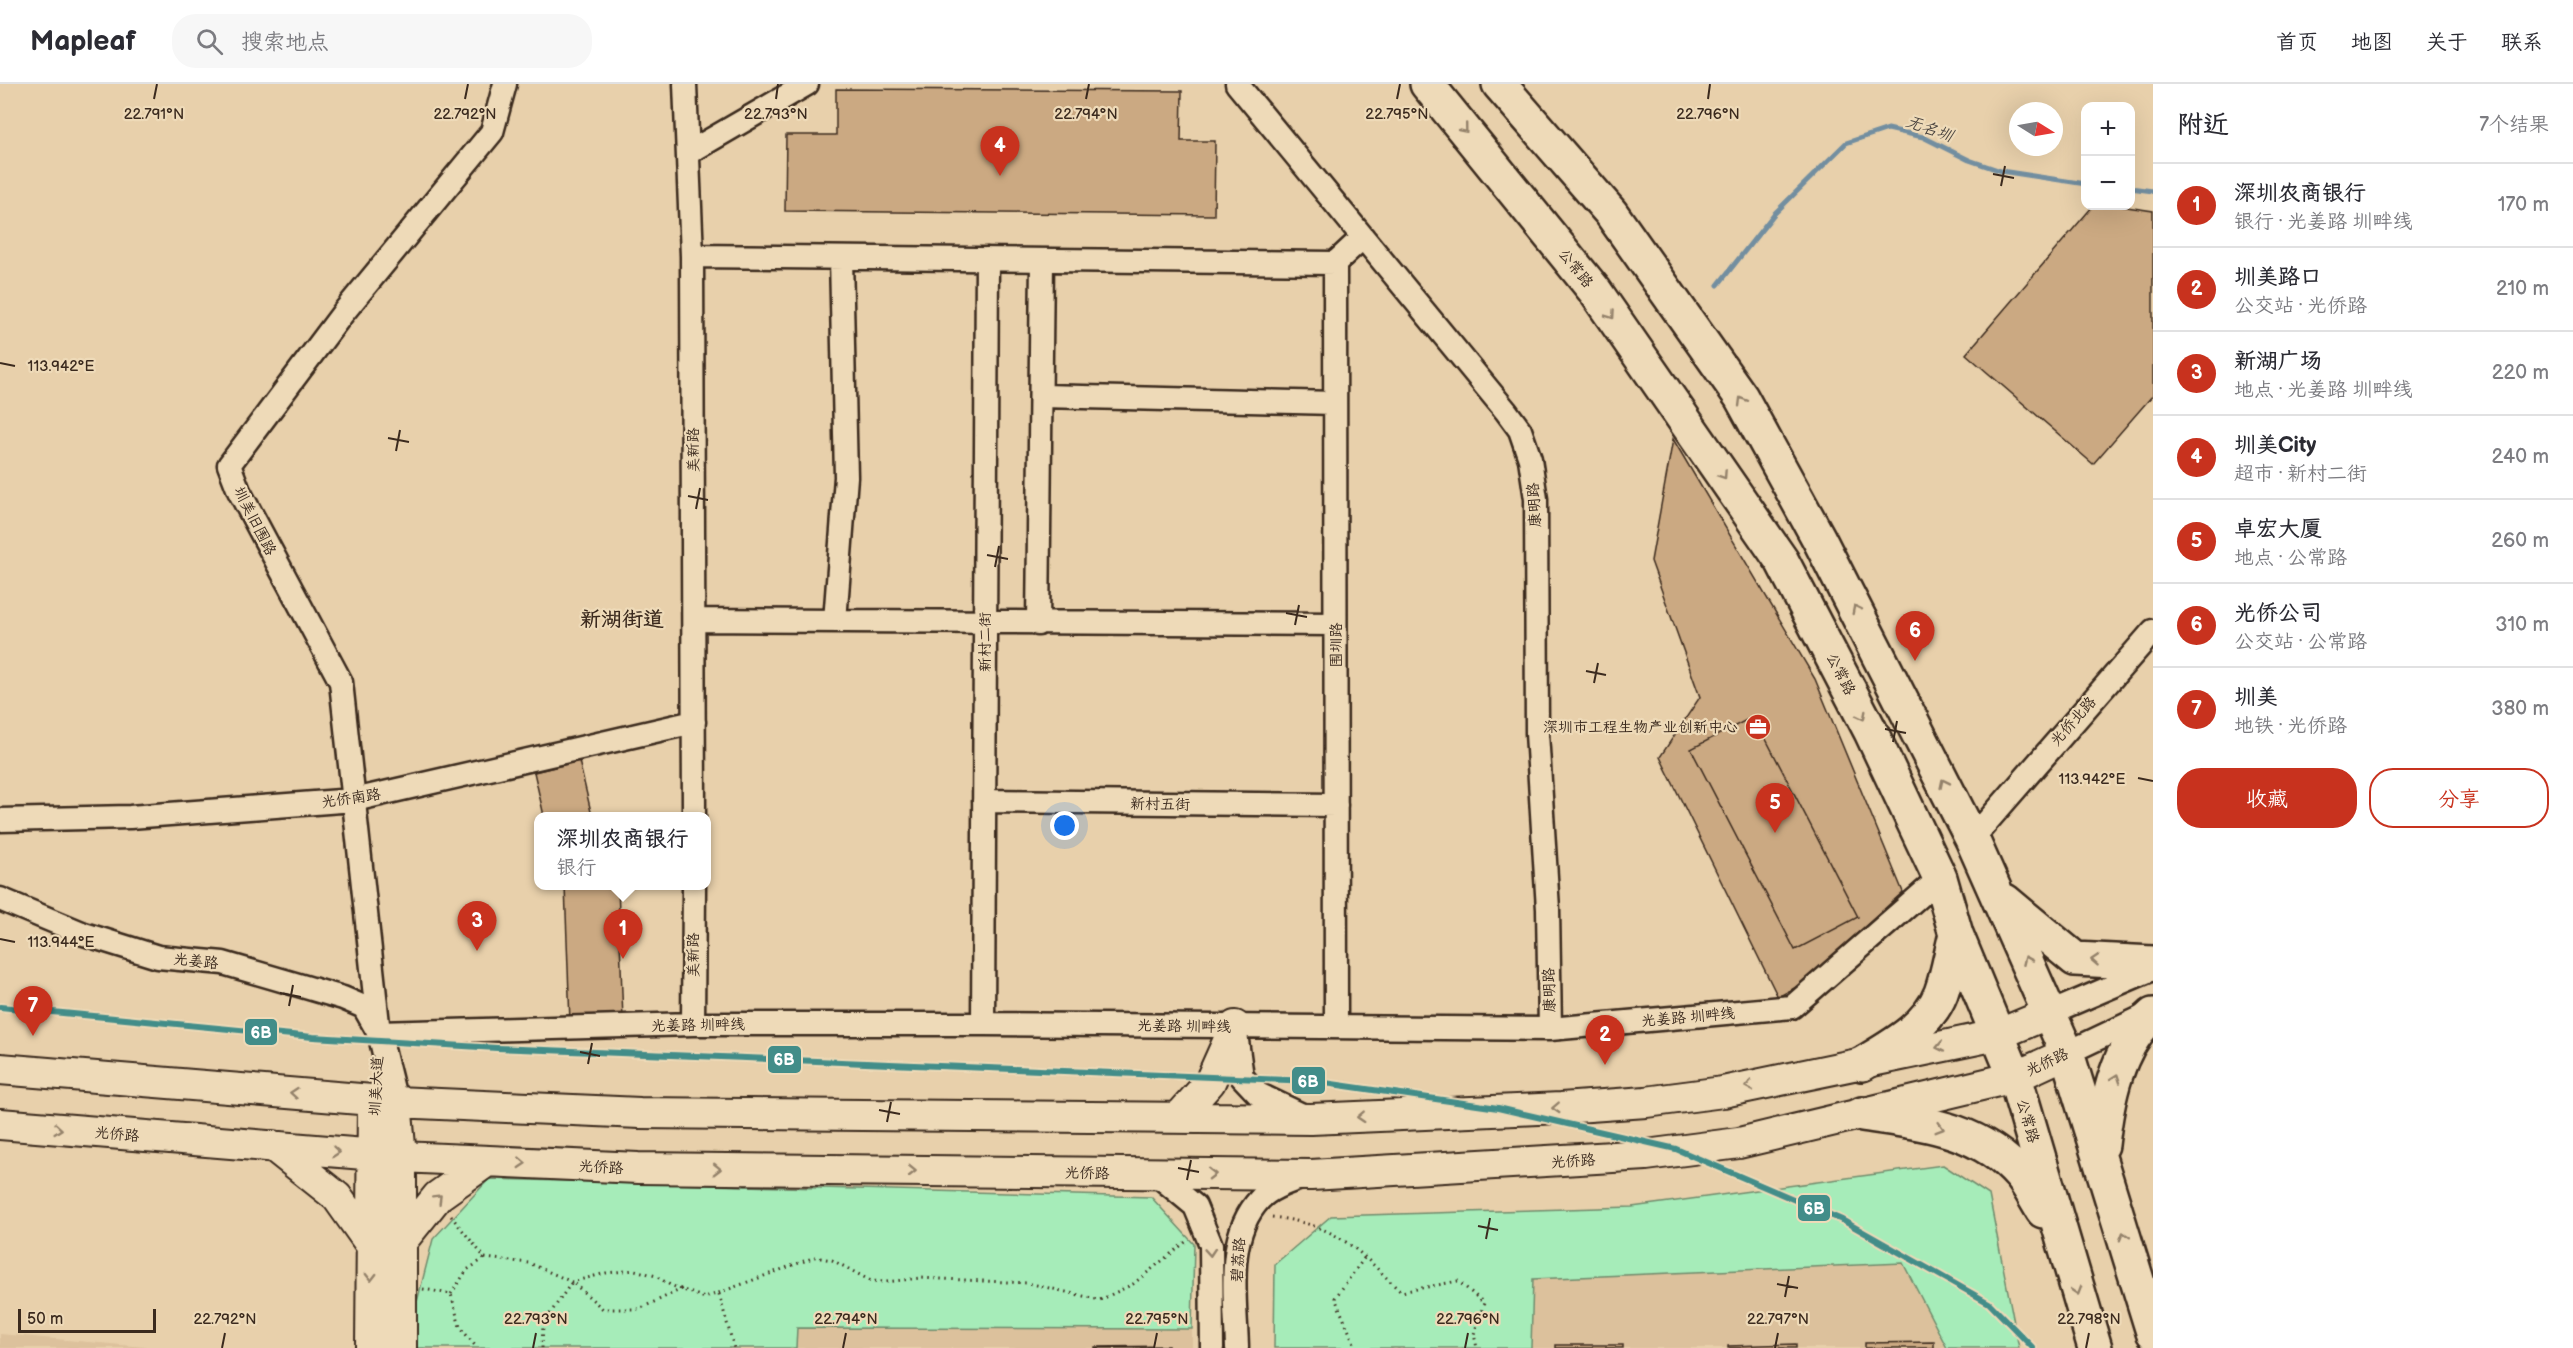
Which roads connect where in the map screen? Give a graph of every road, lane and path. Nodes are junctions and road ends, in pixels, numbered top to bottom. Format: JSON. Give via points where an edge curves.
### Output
{"nodes":[{"id":1,"x":505,"y":84,"type":"edge"},
{"id":2,"x":685,"y":84,"type":"edge"},
{"id":3,"x":807,"y":84,"type":"edge"},
{"id":4,"x":1237,"y":84,"type":"edge"},
{"id":5,"x":1427,"y":84,"type":"edge"},
{"id":6,"x":1499,"y":84,"type":"edge"},
{"id":7,"x":688,"y":153,"type":"junction"},
{"id":8,"x":1363,"y":237,"type":"junction"},
{"id":9,"x":692,"y":256,"type":"junction"},
{"id":10,"x":841,"y":258,"type":"junction"},
{"id":11,"x":987,"y":259,"type":"junction"},
{"id":12,"x":1042,"y":260,"type":"junction"},
{"id":13,"x":1335,"y":263,"type":"junction"},
{"id":14,"x":1042,"y":396,"type":"junction"},
{"id":15,"x":1335,"y":403,"type":"junction"},
{"id":16,"x":694,"y":620,"type":"junction"},
{"id":17,"x":835,"y":621,"type":"junction"},
{"id":18,"x":986,"y":623,"type":"junction"},
{"id":19,"x":1038,"y":624,"type":"junction"},
{"id":20,"x":1335,"y":624,"type":"junction"},
{"id":21,"x":2153,"y":631,"type":"edge"},
{"id":22,"x":694,"y":722,"type":"junction"},
{"id":23,"x":354,"y":800,"type":"junction"},
{"id":24,"x":984,"y":801,"type":"junction"},
{"id":25,"x":1336,"y":805,"type":"junction"},
{"id":26,"x":694,"y":812,"type":"edge"},
{"id":27,"x":0,"y":820,"type":"edge"},
{"id":28,"x":1972,"y":839,"type":"junction"},
{"id":29,"x":1940,"y":878,"type":"junction"},
{"id":30,"x":693,"y":890,"type":"edge"},
{"id":31,"x":1999,"y":896,"type":"junction"},
{"id":32,"x":0,"y":899,"type":"edge"},
{"id":33,"x":1956,"y":934,"type":"junction"},
{"id":34,"x":2153,"y":963,"type":"edge"},
{"id":35,"x":2153,"y":969,"type":"edge"},
{"id":36,"x":2050,"y":1013,"type":"junction"},
{"id":37,"x":2153,"y":1014,"type":"edge"},
{"id":38,"x":693,"y":1024,"type":"junction"},
{"id":39,"x":982,"y":1024,"type":"junction"},
{"id":40,"x":1235,"y":1026,"type":"junction"},
{"id":41,"x":1336,"y":1027,"type":"junction"},
{"id":42,"x":1550,"y":1029,"type":"junction"},
{"id":43,"x":380,"y":1034,"type":"junction"},
{"id":44,"x":1997,"y":1035,"type":"junction"},
{"id":45,"x":2067,"y":1053,"type":"junction"},
{"id":46,"x":1862,"y":1064,"type":"junction"},
{"id":47,"x":0,"y":1069,"type":"edge"},
{"id":48,"x":2015,"y":1077,"type":"junction"},
{"id":49,"x":385,"y":1101,"type":"junction"},
{"id":50,"x":1862,"y":1114,"type":"junction"},
{"id":51,"x":1178,"y":1118,"type":"junction"},
{"id":52,"x":1311,"y":1119,"type":"junction"},
{"id":53,"x":0,"y":1124,"type":"edge"},
{"id":54,"x":273,"y":1146,"type":"junction"},
{"id":55,"x":388,"y":1156,"type":"junction"},
{"id":56,"x":2100,"y":1156,"type":"junction"},
{"id":57,"x":486,"y":1162,"type":"junction"},
{"id":58,"x":1155,"y":1173,"type":"junction"},
{"id":59,"x":1311,"y":1175,"type":"junction"},
{"id":60,"x":437,"y":1198,"type":"junction"},
{"id":61,"x":1261,"y":1216,"type":"dead end"},
{"id":62,"x":1204,"y":1228,"type":"junction"},
{"id":63,"x":2062,"y":1241,"type":"junction"},
{"id":64,"x":401,"y":1242,"type":"junction"},
{"id":65,"x":371,"y":1245,"type":"junction"},
{"id":66,"x":1365,"y":1257,"type":"junction"},
{"id":67,"x":485,"y":1258,"type":"junction"},
{"id":68,"x":572,"y":1282,"type":"junction"},
{"id":69,"x":401,"y":1285,"type":"junction"},
{"id":70,"x":682,"y":1289,"type":"junction"},
{"id":71,"x":450,"y":1294,"type":"junction"},
{"id":72,"x":719,"y":1294,"type":"junction"},
{"id":73,"x":2153,"y":1332,"type":"edge"},
{"id":74,"x":371,"y":1348,"type":"edge"},
{"id":75,"x":401,"y":1348,"type":"edge"},
{"id":76,"x":477,"y":1348,"type":"edge"},
{"id":77,"x":542,"y":1348,"type":"edge"},
{"id":78,"x":734,"y":1348,"type":"edge"},
{"id":79,"x":1212,"y":1348,"type":"edge"},
{"id":80,"x":1237,"y":1348,"type":"edge"},
{"id":81,"x":1356,"y":1348,"type":"edge"},
{"id":82,"x":1477,"y":1348,"type":"edge"},
{"id":83,"x":2095,"y":1348,"type":"edge"}],
"edges":[{"from":1,"to":23,"type":"street","name":"圳美旧围路","via":[[492,132],[343,313],[229,465],[239,491],[341,681]]},
{"from":2,"to":7,"type":"street","name":"美新路"},
{"from":3,"to":7,"type":"street"},
{"from":4,"to":8,"type":"street","name":"康明路"},
{"from":5,"to":29,"type":"highway","name":"公常路","one_way":true,"via":[[1595,291],[1782,561],[1871,732]]},
{"from":28,"to":6,"type":"highway","one_way":true,"via":[[1819,539],[1741,397],[1611,213]]},
{"from":7,"to":9,"type":"street","name":"美新路"},
{"from":8,"to":13,"type":"street"},
{"from":8,"to":42,"type":"street","name":"康明路","via":[[1506,411],[1520,430],[1530,459],[1536,499],[1537,733],[1548,909]]},
{"from":9,"to":10,"type":"street"},
{"from":9,"to":16,"type":"street","name":"美新路"},
{"from":10,"to":11,"type":"street"},
{"from":10,"to":17,"type":"street","via":[[846,477]]},
{"from":11,"to":12,"type":"street"},
{"from":11,"to":18,"type":"street","name":"新村二街"},
{"from":12,"to":13,"type":"street"},
{"from":12,"to":14,"type":"street"},
{"from":13,"to":15,"type":"street","name":"围圳路"},
{"from":14,"to":15,"type":"street"},
{"from":14,"to":19,"type":"street"},
{"from":15,"to":20,"type":"street","name":"围圳路"},
{"from":16,"to":17,"type":"street"},
{"from":16,"to":22,"type":"street","name":"美新路"},
{"from":17,"to":18,"type":"street"},
{"from":18,"to":19,"type":"street"},
{"from":18,"to":24,"type":"street","name":"新村二街"},
{"from":19,"to":20,"type":"street"},
{"from":20,"to":25,"type":"street","name":"围圳路"},
{"from":21,"to":28,"type":"street","name":"光侨北路"},
{"from":22,"to":23,"type":"street","name":"光侨南路"},
{"from":22,"to":26,"type":"street","name":"美新路"},
{"from":23,"to":27,"type":"street","name":"光侨南路","via":[[130,817]]},
{"from":23,"to":43,"type":"street","name":"圳美旧围路"},
{"from":24,"to":25,"type":"street","name":"新村五街"},
{"from":24,"to":39,"type":"street","name":"新村二街"},
{"from":25,"to":41,"type":"street","name":"围圳路"},
{"from":28,"to":31,"type":"highway"},
{"from":29,"to":33,"type":"highway","name":"公常路"},
{"from":29,"to":42,"type":"street","name":"光姜路 圳畔线","via":[[1792,1007]]},
{"from":30,"to":38,"type":"street","name":"美新路"},
{"from":34,"to":31,"type":"highway","one_way":true,"via":[[2074,958]]},
{"from":36,"to":31,"type":"highway","one_way":true},
{"from":32,"to":43,"type":"street","name":"光姜路","via":[[84,934],[158,957],[223,963],[344,998],[364,1007]]},
{"from":33,"to":44,"type":"highway","name":"公常路"},
{"from":33,"to":46,"type":"highway","via":[[1941,994],[1924,1019],[1895,1045]]},
{"from":35,"to":36,"type":"street"},
{"from":36,"to":44,"type":"main road"},
{"from":36,"to":45,"type":"highway"},
{"from":37,"to":45,"type":"street","name":"光侨路"},
{"from":56,"to":37,"type":"highway","one_way":true,"via":[[2116,1074],[2140,1026]]},
{"from":38,"to":39,"type":"street","name":"光姜路 圳畔线"},
{"from":38,"to":43,"type":"street","name":"光姜路 圳畔线"},
{"from":39,"to":40,"type":"street","name":"光姜路 圳畔线"},
{"from":40,"to":41,"type":"street","name":"光姜路 圳畔线"},
{"from":40,"to":51,"type":"main road","via":[[1210,1082]]},
{"from":40,"to":52,"type":"street","via":[[1242,1077],[1258,1094]]},
{"from":41,"to":42,"type":"street","name":"光姜路 圳畔线"},
{"from":43,"to":49,"type":"street","name":"圳美大道"},
{"from":44,"to":46,"type":"main road","one_way":true},
{"from":44,"to":48,"type":"highway","name":"公常路"},
{"from":45,"to":48,"type":"main road","name":"光侨路"},
{"from":45,"to":56,"type":"highway"},
{"from":46,"to":52,"type":"main road","one_way":true,"via":[[1723,1092],[1646,1102]]},
{"from":49,"to":47,"type":"main road","one_way":true},
{"from":48,"to":50,"type":"main road","name":"光侨路"},
{"from":48,"to":63,"type":"highway","name":"公常路"},
{"from":49,"to":51,"type":"main road","via":[[640,1113]]},
{"from":49,"to":55,"type":"main road","name":"圳美大道"},
{"from":50,"to":59,"type":"main road","name":"光侨路","via":[[1738,1143],[1646,1155]]},
{"from":50,"to":63,"type":"highway","one_way":true,"via":[[1934,1125],[1981,1141],[2021,1176]]},
{"from":51,"to":52,"type":"main road"},
{"from":53,"to":54,"type":"main road","name":"光侨路","one_way":true},
{"from":54,"to":55,"type":"main road","name":"光侨路","one_way":true},
{"from":54,"to":65,"type":"main road","via":[[337,1197]]},
{"from":55,"to":57,"type":"main road","name":"光侨路"},
{"from":55,"to":64,"type":"main road","name":"圳美大道"},
{"from":55,"to":65,"type":"main road","name":"圳美大道"},
{"from":73,"to":56,"type":"highway","one_way":true},
{"from":57,"to":58,"type":"main road","name":"光侨路","one_way":true,"via":[[638,1168]]},
{"from":57,"to":60,"type":"main road"},
{"from":58,"to":59,"type":"main road","name":"光侨路","one_way":true},
{"from":58,"to":62,"type":"street","name":"碧荔路","via":[[1195,1206]]},
{"from":59,"to":80,"type":"street","name":"碧荔路","via":[[1285,1183],[1260,1198],[1239,1232],[1235,1270]]},
{"from":60,"to":64,"type":"main road"},
{"from":60,"to":67,"type":"path"},
{"from":61,"to":66,"type":"path","via":[[1304,1221],[1348,1241]]},
{"from":62,"to":72,"type":"path","via":[[1133,1284],[1100,1300],[1028,1283],[920,1278],[871,1281],[832,1260],[815,1257]]},
{"from":62,"to":79,"type":"street","name":"碧荔路","one_way":true,"via":[[1211,1245]]},
{"from":63,"to":83,"type":"highway","name":"公常路","one_way":true},
{"from":64,"to":69,"type":"main road","name":"圳美大道"},
{"from":65,"to":74,"type":"main road","name":"圳美大道","one_way":true},
{"from":66,"to":81,"type":"path","via":[[1335,1298]]},
{"from":66,"to":82,"type":"path","via":[[1401,1292],[1458,1281],[1484,1303],[1474,1334]]},
{"from":67,"to":68,"type":"path","via":[[529,1263]]},
{"from":67,"to":71,"type":"path","via":[[467,1270]]},
{"from":68,"to":70,"type":"path","via":[[635,1270]]},
{"from":68,"to":70,"type":"path","via":[[603,1309],[639,1310]]},
{"from":68,"to":77,"type":"path","via":[[543,1324]]},
{"from":69,"to":71,"type":"path"},
{"from":69,"to":75,"type":"main road","name":"圳美大道"},
{"from":70,"to":72,"type":"path","via":[[705,1298]]},
{"from":71,"to":76,"type":"path","via":[[460,1327]]},
{"from":72,"to":78,"type":"path"}]}
